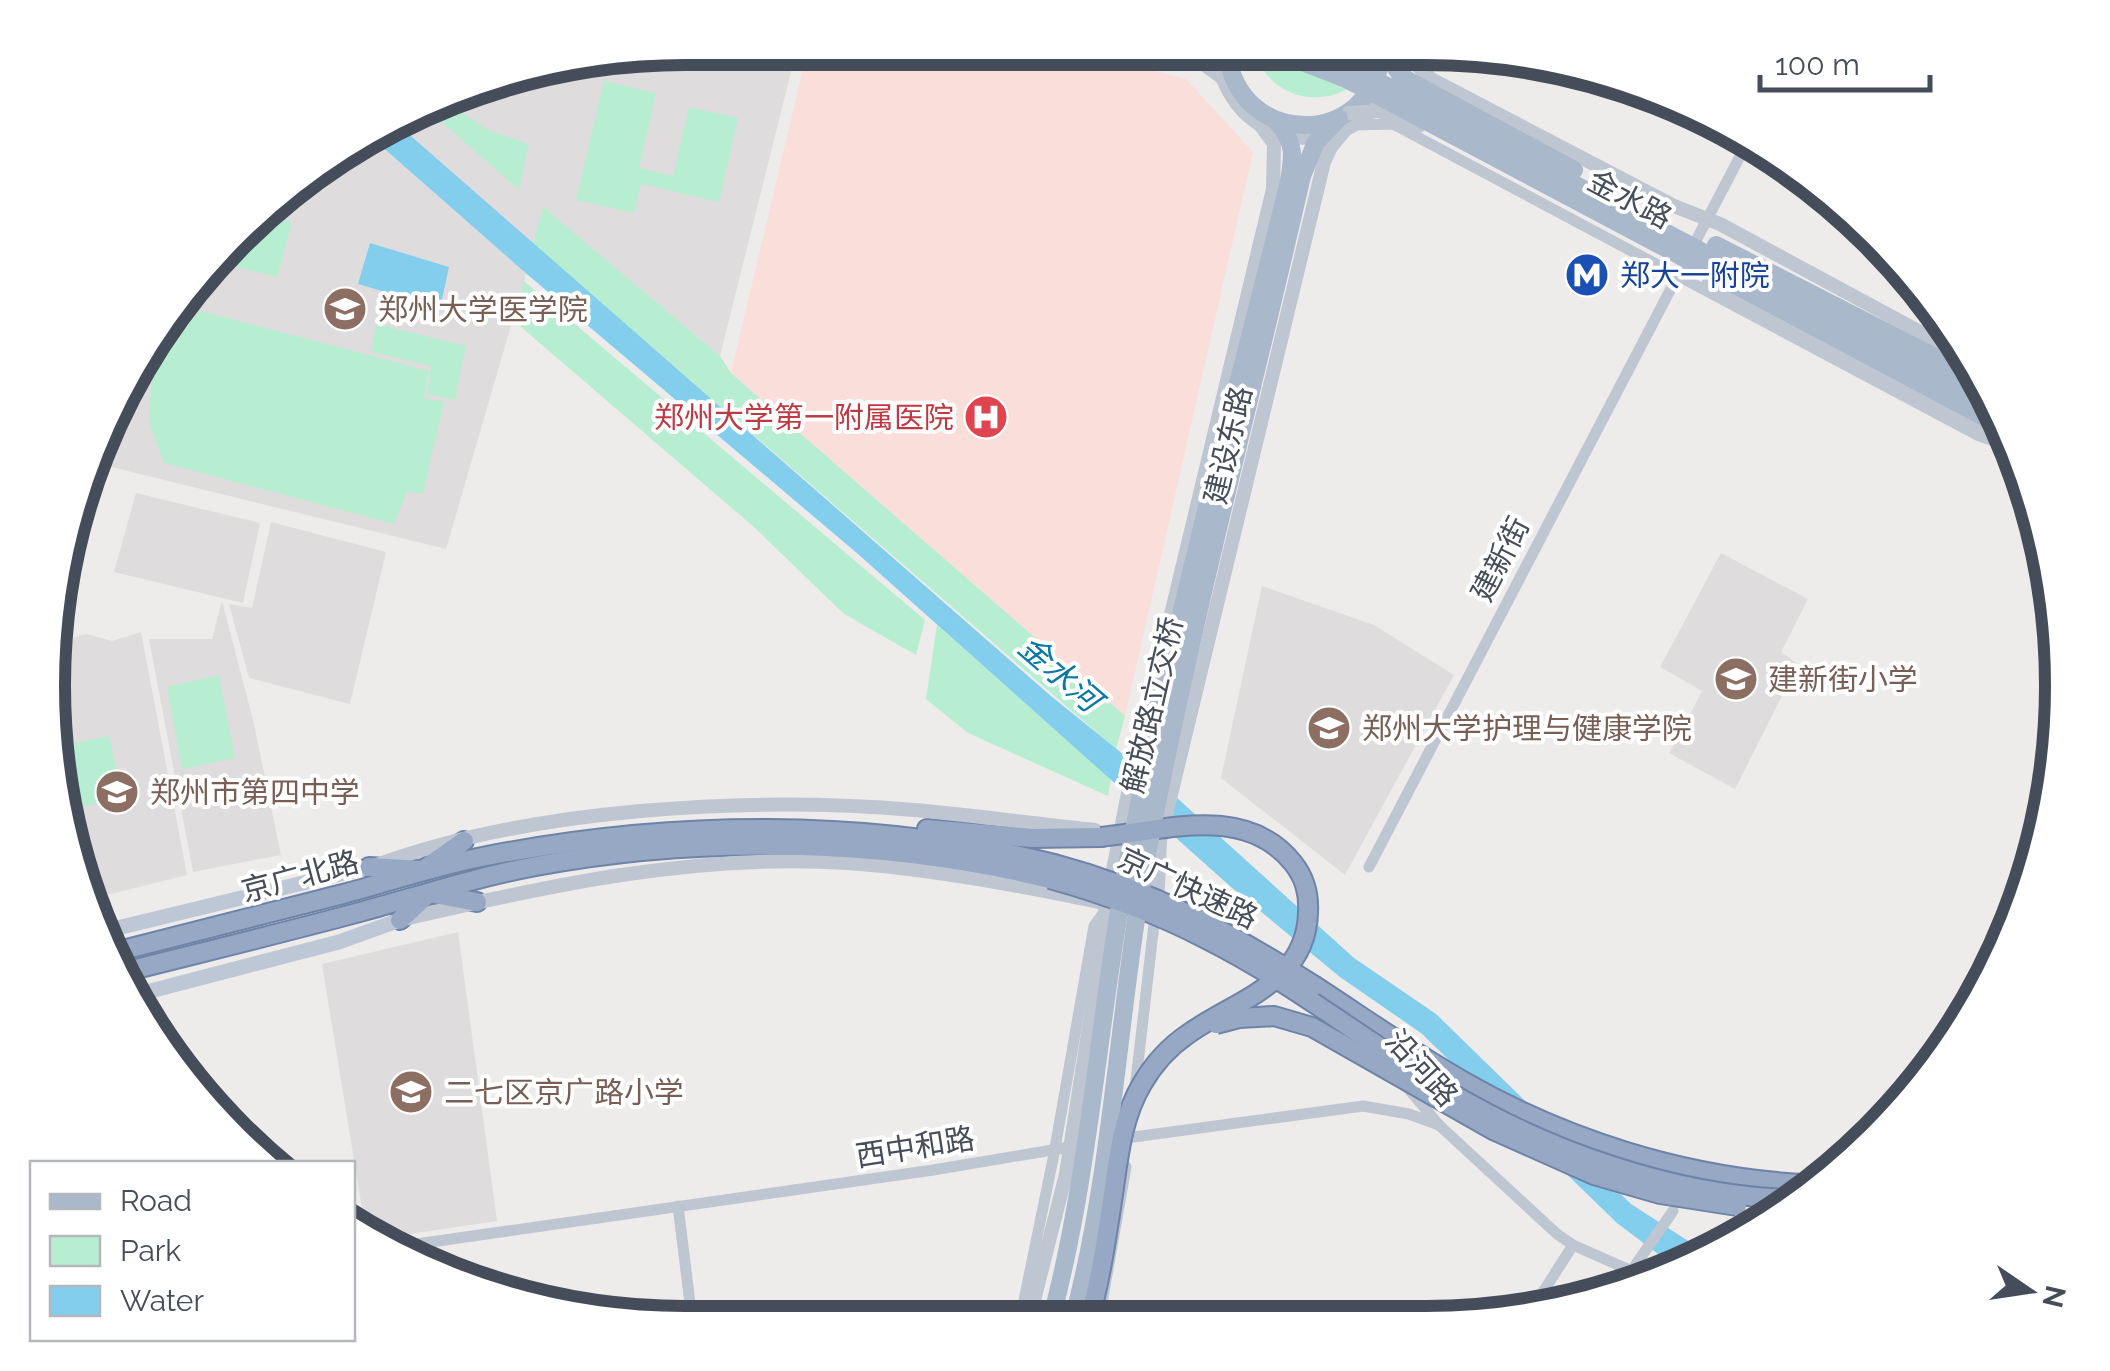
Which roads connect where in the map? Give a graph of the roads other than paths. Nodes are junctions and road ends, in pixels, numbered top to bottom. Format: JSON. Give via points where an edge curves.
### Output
{"nodes":[{"id":1,"x":1225,"y":65,"type":"edge"},
{"id":2,"x":1309,"y":65,"type":"edge"},
{"id":3,"x":1336,"y":65,"type":"edge"},
{"id":4,"x":1363,"y":65,"type":"edge"},
{"id":5,"x":1379,"y":65,"type":"edge"},
{"id":6,"x":1393,"y":65,"type":"edge"},
{"id":7,"x":1396,"y":65,"type":"edge"},
{"id":8,"x":1415,"y":65,"type":"edge"},
{"id":9,"x":1395,"y":97,"type":"junction"},
{"id":10,"x":1347,"y":122,"type":"junction"},
{"id":11,"x":1268,"y":123,"type":"junction"},
{"id":12,"x":1743,"y":153,"type":"edge"},
{"id":13,"x":1713,"y":221,"type":"junction"},
{"id":14,"x":1675,"y":274,"type":"junction"},
{"id":15,"x":1941,"y":343,"type":"edge"},
{"id":16,"x":1958,"y":369,"type":"edge"},
{"id":17,"x":1972,"y":395,"type":"edge"},
{"id":18,"x":1983,"y":415,"type":"edge"},
{"id":19,"x":1992,"y":435,"type":"edge"},
{"id":20,"x":1994,"y":440,"type":"edge"},
{"id":21,"x":697,"y":831,"type":"junction"},
{"id":22,"x":1120,"y":832,"type":"junction"},
{"id":23,"x":1161,"y":837,"type":"junction"},
{"id":24,"x":464,"y":841,"type":"joint"},
{"id":25,"x":501,"y":863,"type":"junction"},
{"id":26,"x":369,"y":868,"type":"joint"},
{"id":27,"x":1369,"y":868,"type":"dead end"},
{"id":28,"x":429,"y":893,"type":"junction"},
{"id":29,"x":477,"y":902,"type":"junction"},
{"id":30,"x":1158,"y":904,"type":"junction"},
{"id":31,"x":1106,"y":907,"type":"junction"},
{"id":32,"x":400,"y":920,"type":"junction"},
{"id":33,"x":1154,"y":924,"type":"junction"},
{"id":34,"x":114,"y":928,"type":"edge"},
{"id":35,"x":124,"y":950,"type":"edge"},
{"id":36,"x":134,"y":969,"type":"edge"},
{"id":37,"x":146,"y":992,"type":"edge"},
{"id":38,"x":1187,"y":1034,"type":"junction"},
{"id":39,"x":1439,"y":1125,"type":"junction"},
{"id":40,"x":1129,"y":1138,"type":"junction"},
{"id":41,"x":1054,"y":1150,"type":"junction"},
{"id":42,"x":1794,"y":1184,"type":"edge"},
{"id":43,"x":1772,"y":1199,"type":"edge"},
{"id":44,"x":678,"y":1206,"type":"junction"},
{"id":45,"x":1758,"y":1208,"type":"edge"},
{"id":46,"x":1674,"y":1211,"type":"dead end"},
{"id":47,"x":416,"y":1244,"type":"edge"},
{"id":48,"x":1573,"y":1245,"type":"junction"},
{"id":49,"x":1638,"y":1268,"type":"edge"},
{"id":50,"x":1631,"y":1271,"type":"edge"},
{"id":51,"x":1541,"y":1295,"type":"edge"},
{"id":52,"x":690,"y":1306,"type":"edge"},
{"id":53,"x":1023,"y":1306,"type":"edge"},
{"id":54,"x":1033,"y":1306,"type":"edge"},
{"id":55,"x":1054,"y":1306,"type":"edge"},
{"id":56,"x":1077,"y":1306,"type":"edge"},
{"id":57,"x":1092,"y":1306,"type":"edge"},
{"id":58,"x":1102,"y":1306,"type":"edge"}],
"edges":[{"from":1,"to":11,"type":"main road"},
{"from":2,"to":9,"type":"main road","bridge":true},
{"from":3,"to":9,"type":"main road","bridge":true},
{"from":4,"to":9,"type":"main road","bridge":true},
{"from":5,"to":10,"type":"main road","name":"解放路立交桥","bridge":true},
{"from":6,"to":16,"type":"main road","bridge":true,"via":[[1408,81]]},
{"from":7,"to":10,"type":"street","name":"建设东路","via":[[1374,109]]},
{"from":8,"to":13,"type":"street"},
{"from":9,"to":17,"type":"main road","name":"金水路","bridge":true},
{"from":9,"to":18,"type":"main road","name":"金水路","bridge":true},
{"from":10,"to":11,"type":"main road","bridge":true},
{"from":10,"to":14,"type":"street","via":[[1393,124]]},
{"from":10,"to":19,"type":"street","bridge":true,"via":[[1378,111],[1406,120]]},
{"from":10,"to":23,"type":"street","name":"建设东路","via":[[1324,162]]},
{"from":10,"to":56,"type":"main road","name":"解放路立交桥","bridge":true,"via":[[1316,142],[1302,176],[1170,747],[1135,923],[1093,1236]]},
{"from":11,"to":22,"type":"street","name":"建设东路","via":[[1273,189]]},
{"from":11,"to":55,"type":"main road","name":"解放路立交桥","bridge":true,"via":[[1286,130],[1294,147],[1288,186],[1130,847],[1089,1136]]},
{"from":12,"to":13,"type":"street","name":"建新街"},
{"from":13,"to":14,"type":"street","name":"建新街"},
{"from":13,"to":15,"type":"street"},
{"from":14,"to":20,"type":"street"},
{"from":14,"to":27,"type":"street","name":"建新街"},
{"from":21,"to":25,"type":"highway","name":"京广快速路","via":[[600,838]]},
{"from":21,"to":38,"type":"highway","bridge":true,"via":[[767,820],[1032,838],[1216,824],[1254,831],[1280,848],[1304,882],[1309,897],[1303,943],[1293,964],[1261,991]]},
{"from":21,"to":42,"type":"highway","name":"京广快速路","bridge":true,"via":[[906,838],[1088,873],[1217,926],[1462,1080],[1550,1124],[1678,1166]]},
{"from":22,"to":23,"type":"street"},
{"from":22,"to":24,"type":"street","via":[[916,810],[763,805],[612,815]]},
{"from":22,"to":31,"type":"street"},
{"from":23,"to":30,"type":"street"},
{"from":24,"to":26,"type":"highway","via":[[423,870]]},
{"from":25,"to":28,"type":"highway","name":"京广北路"},
{"from":25,"to":35,"type":"highway","name":"京广北路"},
{"from":25,"to":43,"type":"highway","name":"京广快速路","bridge":true,"via":[[783,846],[930,857],[1050,880],[1129,904],[1209,940],[1454,1094],[1544,1139],[1674,1182]]},
{"from":26,"to":34,"type":"main road"},
{"from":28,"to":29,"type":"highway"},
{"from":28,"to":32,"type":"highway"},
{"from":28,"to":36,"type":"highway","name":"京广北路"},
{"from":29,"to":31,"type":"street","via":[[650,872],[844,863],[968,877]]},
{"from":29,"to":32,"type":"street"},
{"from":30,"to":33,"type":"street"},
{"from":30,"to":39,"type":"street","name":"沿河路","via":[[1328,1005]]},
{"from":31,"to":33,"type":"street"},
{"from":31,"to":41,"type":"street","via":[[1094,926]]},
{"from":31,"to":54,"type":"street","bridge":true,"via":[[1066,1174]]},
{"from":32,"to":37,"type":"main road"},
{"from":33,"to":40,"type":"street"},
{"from":38,"to":45,"type":"highway","bridge":true,"via":[[1238,1018],[1294,1021],[1494,1130],[1594,1175]]},
{"from":38,"to":57,"type":"highway","bridge":true,"via":[[1152,1070],[1131,1107]]},
{"from":39,"to":40,"type":"street","name":"西中和路","via":[[1363,1106]]},
{"from":39,"to":48,"type":"street","name":"沿河路"},
{"from":40,"to":41,"type":"street","name":"西中和路"},
{"from":40,"to":58,"type":"street"},
{"from":41,"to":44,"type":"street","name":"西中和路"},
{"from":41,"to":53,"type":"street"},
{"from":44,"to":47,"type":"street","name":"西中和路"},
{"from":44,"to":52,"type":"street"},
{"from":46,"to":49,"type":"street"},
{"from":48,"to":50,"type":"street","name":"沿河路"},
{"from":48,"to":51,"type":"street"}]}
